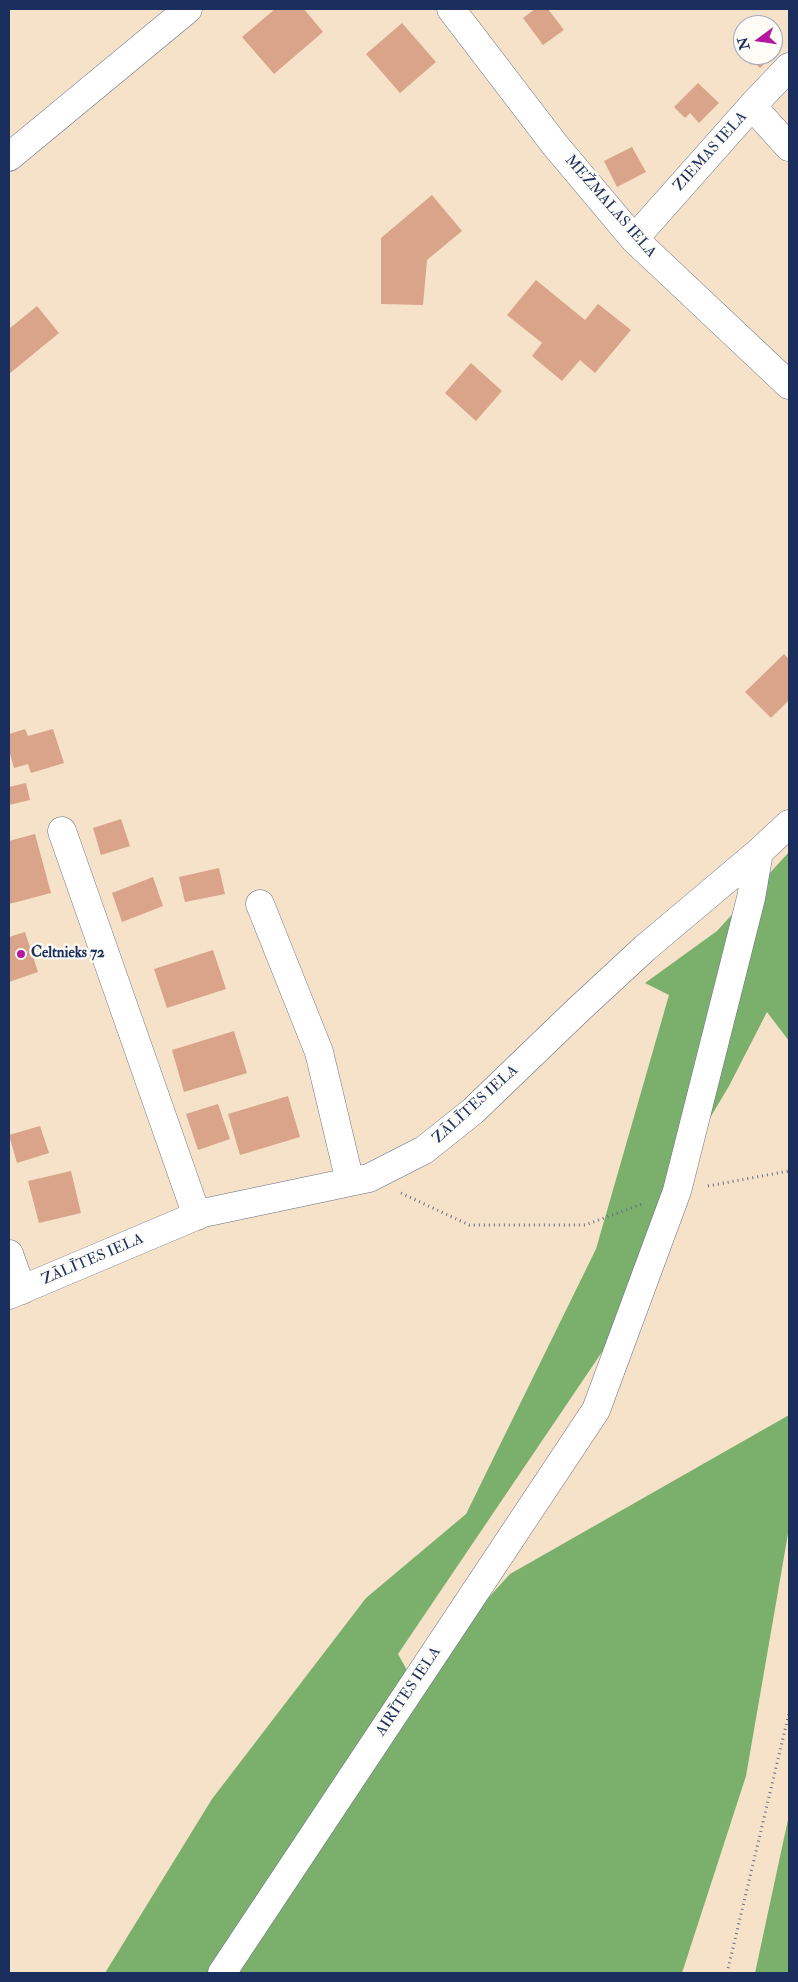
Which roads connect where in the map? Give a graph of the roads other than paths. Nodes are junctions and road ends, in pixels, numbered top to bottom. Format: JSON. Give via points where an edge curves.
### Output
{"nodes":[{"id":1,"x":188,"y":9,"type":"edge"},
{"id":2,"x":451,"y":9,"type":"edge"},
{"id":3,"x":789,"y":67,"type":"edge"},
{"id":4,"x":752,"y":106,"type":"junction"},
{"id":5,"x":789,"y":147,"type":"edge"},
{"id":6,"x":9,"y":157,"type":"edge"},
{"id":7,"x":634,"y":239,"type":"junction"},
{"id":8,"x":789,"y":385,"type":"edge"},
{"id":9,"x":789,"y":824,"type":"edge"},
{"id":10,"x":62,"y":830,"type":"dead end"},
{"id":11,"x":759,"y":852,"type":"junction"},
{"id":12,"x":260,"y":904,"type":"dead end"},
{"id":13,"x":360,"y":1180,"type":"junction"},
{"id":14,"x":196,"y":1216,"type":"junction"},
{"id":15,"x":9,"y":1254,"type":"edge"},
{"id":16,"x":16,"y":1292,"type":"edge"},
{"id":17,"x":222,"y":1973,"type":"edge"}],
"edges":[{"from":1,"to":6,"type":"street"},
{"from":2,"to":7,"type":"street","name":"MEŽMALAS IELA","via":[[555,145]]},
{"from":3,"to":4,"type":"street","name":"ZIEMAS IELA"},
{"from":4,"to":5,"type":"street"},
{"from":4,"to":7,"type":"street","name":"ZIEMAS IELA"},
{"from":7,"to":8,"type":"street","name":"MEŽMALAS IELA"},
{"from":9,"to":11,"type":"street","name":"ZĀLĪTES IELA"},
{"from":10,"to":14,"type":"street"},
{"from":11,"to":13,"type":"street","name":"ZĀLĪTES IELA","via":[[645,948],[473,1111],[424,1150]]},
{"from":11,"to":17,"type":"street","name":"AIRĪTES IELA","via":[[677,1191],[596,1410]]},
{"from":12,"to":13,"type":"street","via":[[319,1052]]},
{"from":13,"to":14,"type":"street","name":"ZĀLĪTES IELA"},
{"from":14,"to":16,"type":"street","name":"ZĀLĪTES IELA"},
{"from":15,"to":16,"type":"street"}]}
